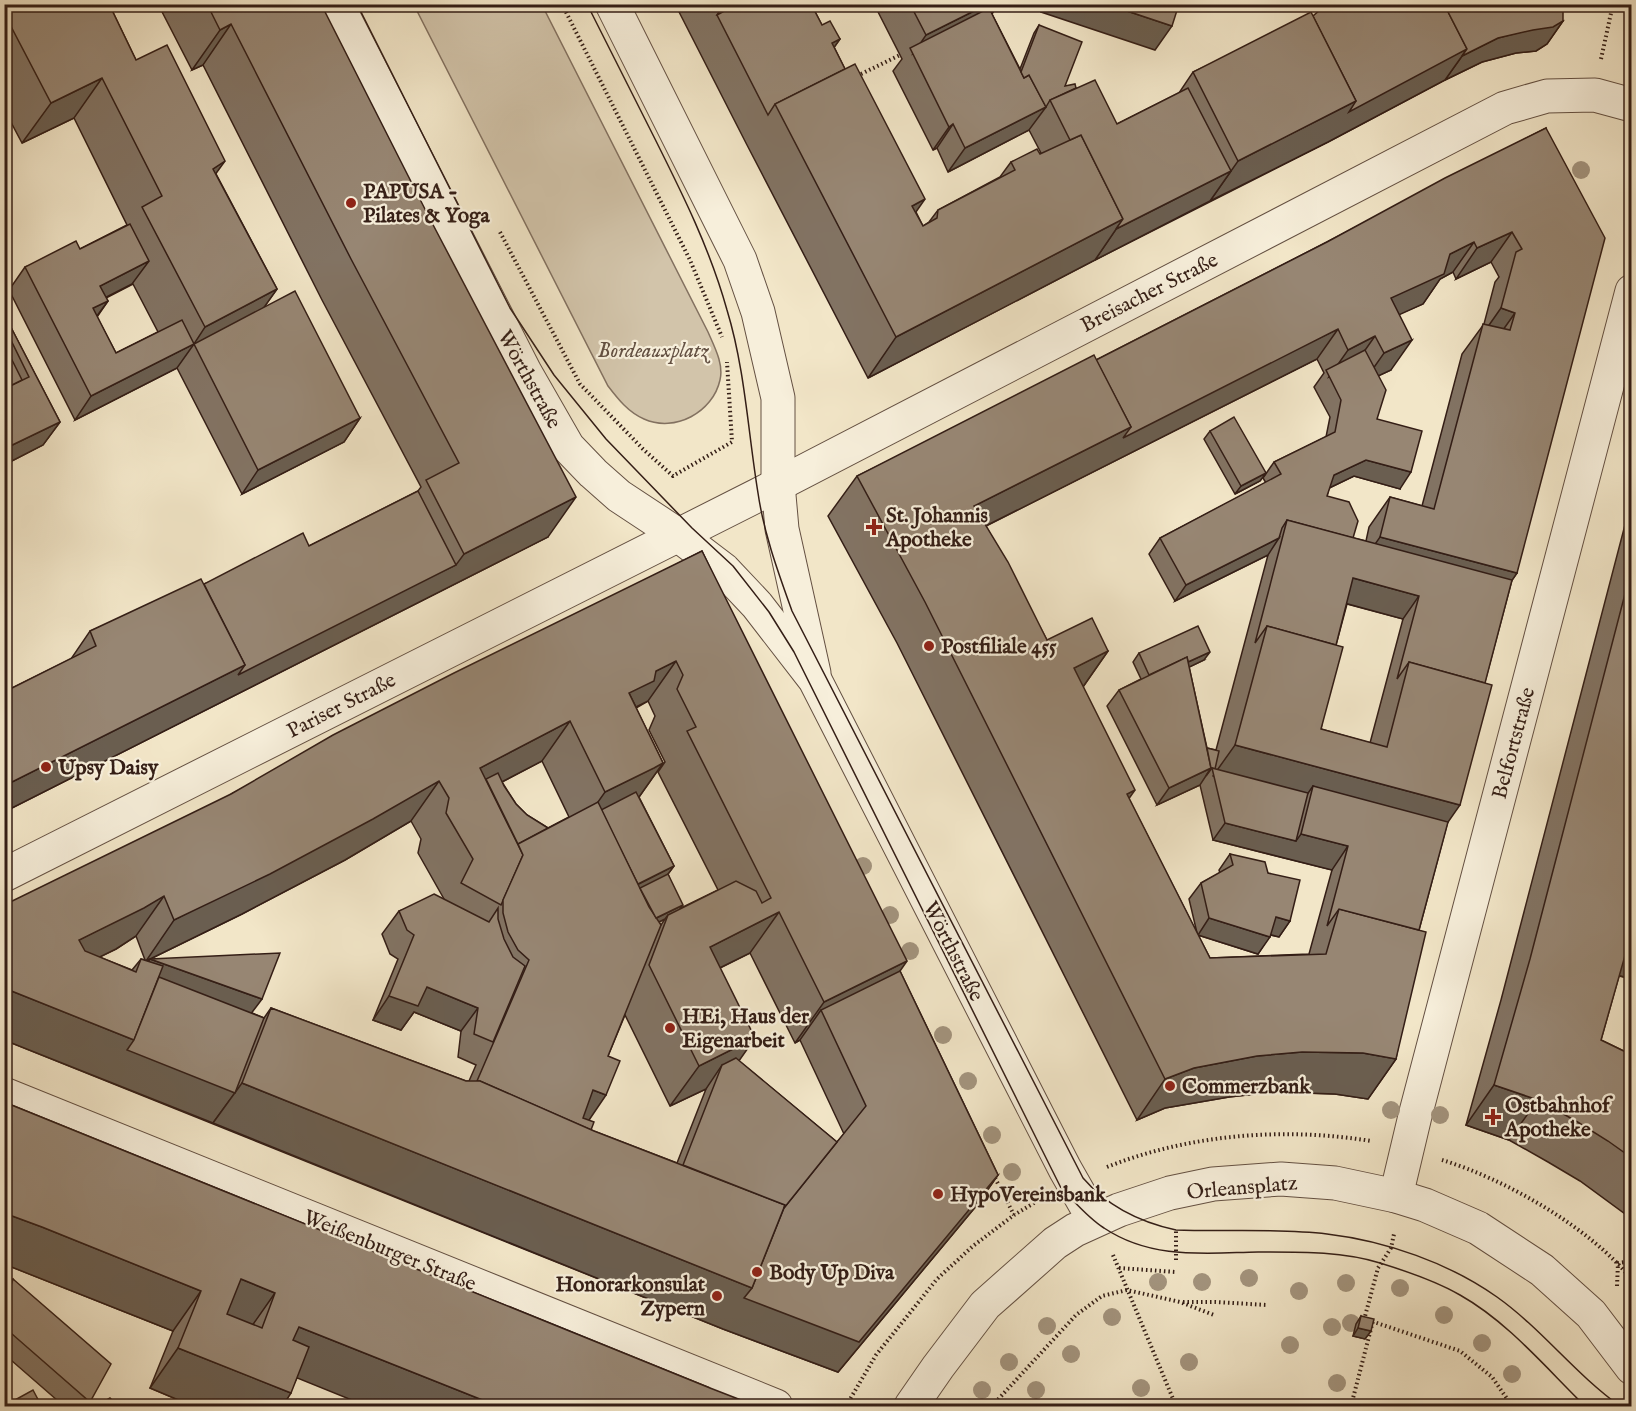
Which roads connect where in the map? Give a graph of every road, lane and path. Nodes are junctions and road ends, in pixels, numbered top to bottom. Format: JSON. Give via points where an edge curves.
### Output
{"nodes":[{"id":1,"x":337,"y":4,"type":"edge"},
{"id":2,"x":562,"y":4,"type":"edge"},
{"id":3,"x":612,"y":4,"type":"edge"},
{"id":4,"x":1613,"y":4,"type":"edge"},
{"id":5,"x":1610,"y":16,"type":"dead end"},
{"id":6,"x":900,"y":55,"type":"dead end"},
{"id":7,"x":849,"y":81,"type":"edge"},
{"id":8,"x":1632,"y":105,"type":"edge"},
{"id":9,"x":499,"y":230,"type":"dead end"},
{"id":10,"x":1632,"y":291,"type":"edge"},
{"id":11,"x":723,"y":339,"type":"dead end"},
{"id":12,"x":727,"y":360,"type":"dead end"},
{"id":13,"x":778,"y":484,"type":"junction"},
{"id":14,"x":678,"y":535,"type":"junction"},
{"id":15,"x":815,"y":680,"type":"junction"},
{"id":16,"x":4,"y":875,"type":"edge"},
{"id":17,"x":4,"y":1094,"type":"edge"},
{"id":18,"x":1336,"y":1136,"type":"dead end"},
{"id":19,"x":1458,"y":1165,"type":"dead end"},
{"id":20,"x":989,"y":1166,"type":"edge"},
{"id":21,"x":1072,"y":1182,"type":"junction"},
{"id":22,"x":1396,"y":1196,"type":"junction"},
{"id":23,"x":1014,"y":1215,"type":"junction"},
{"id":24,"x":1094,"y":1220,"type":"junction"},
{"id":25,"x":1174,"y":1225,"type":"dead end"},
{"id":26,"x":1387,"y":1233,"type":"dead end"},
{"id":27,"x":1393,"y":1235,"type":"junction"},
{"id":28,"x":1403,"y":1239,"type":"dead end"},
{"id":29,"x":1112,"y":1252,"type":"dead end"},
{"id":30,"x":1176,"y":1260,"type":"dead end"},
{"id":31,"x":1119,"y":1268,"type":"junction"},
{"id":32,"x":1176,"y":1272,"type":"dead end"},
{"id":33,"x":1632,"y":1280,"type":"edge"},
{"id":34,"x":1127,"y":1290,"type":"junction"},
{"id":35,"x":1180,"y":1302,"type":"junction"},
{"id":36,"x":1267,"y":1305,"type":"dead end"},
{"id":37,"x":1214,"y":1315,"type":"dead end"},
{"id":38,"x":1364,"y":1319,"type":"junction"},
{"id":39,"x":1373,"y":1322,"type":"junction"},
{"id":40,"x":1362,"y":1325,"type":"edge"},
{"id":41,"x":1632,"y":1368,"type":"edge"},
{"id":42,"x":347,"y":1397,"type":"edge"},
{"id":43,"x":344,"y":1407,"type":"edge"},
{"id":44,"x":776,"y":1407,"type":"edge"},
{"id":45,"x":846,"y":1407,"type":"edge"},
{"id":46,"x":911,"y":1407,"type":"edge"},
{"id":47,"x":992,"y":1407,"type":"edge"},
{"id":48,"x":1176,"y":1407,"type":"edge"},
{"id":49,"x":1351,"y":1407,"type":"edge"},
{"id":50,"x":1511,"y":1407,"type":"edge"}],
"edges":[{"from":1,"to":14,"type":"street","name":"Wörthstraße","via":[[525,372],[568,447],[619,496]]},
{"from":2,"to":11,"type":"path","via":[[690,260]]},
{"from":3,"to":13,"type":"street","name":"Wörthstraße","via":[[740,261],[758,312],[778,398]]},
{"from":4,"to":5,"type":"path"},
{"from":6,"to":7,"type":"path"},
{"from":8,"to":13,"type":"street","name":"Breisacher Straße","via":[[1595,95],[1547,96],[1505,108]]},
{"from":9,"to":12,"type":"path","via":[[580,384],[673,476],[732,442]]},
{"from":10,"to":22,"type":"street","name":"Belfortstraße"},
{"from":13,"to":14,"type":"street","name":"Breisacher Straße"},
{"from":13,"to":15,"type":"street","name":"Wörthstraße","via":[[782,529]]},
{"from":14,"to":15,"type":"street","name":"Wörthstraße","via":[[736,582]]},
{"from":14,"to":16,"type":"street","name":"Pariser Straße"},
{"from":15,"to":21,"type":"street","name":"Wörthstraße"},
{"from":17,"to":44,"type":"street","name":"Weißenburger Straße"},
{"from":18,"to":21,"type":"path","via":[[1272,1134],[1207,1140],[1138,1156]]},
{"from":19,"to":33,"type":"path","via":[[1556,1213],[1618,1263]]},
{"from":20,"to":23,"type":"path"},
{"from":21,"to":23,"type":"path"},
{"from":21,"to":24,"type":"street","name":"Wörthstraße"},
{"from":22,"to":24,"type":"street","name":"Orleansplatz","via":[[1281,1179],[1213,1184],[1155,1197]]},
{"from":22,"to":27,"type":"path"},
{"from":22,"to":41,"type":"street","name":"Orleansplatz","via":[[1478,1228],[1542,1270],[1592,1314]]},
{"from":23,"to":45,"type":"path","via":[[937,1279],[876,1355]]},
{"from":24,"to":46,"type":"street","name":"Orleansplatz","via":[[1055,1243],[985,1305]]},
{"from":25,"to":30,"type":"path"},
{"from":26,"to":27,"type":"path"},
{"from":27,"to":28,"type":"path"},
{"from":27,"to":38,"type":"path","via":[[1378,1268]]},
{"from":29,"to":31,"type":"path"},
{"from":31,"to":32,"type":"path"},
{"from":31,"to":34,"type":"path"},
{"from":34,"to":35,"type":"path"},
{"from":34,"to":47,"type":"path","via":[[1102,1296],[1076,1315]]},
{"from":34,"to":48,"type":"path"},
{"from":35,"to":36,"type":"path"},
{"from":35,"to":37,"type":"path"},
{"from":38,"to":39,"type":"path"},
{"from":38,"to":40,"type":"path"},
{"from":39,"to":49,"type":"path"},
{"from":39,"to":50,"type":"path","via":[[1460,1351],[1492,1377]]},
{"from":42,"to":43,"type":"path"}]}
